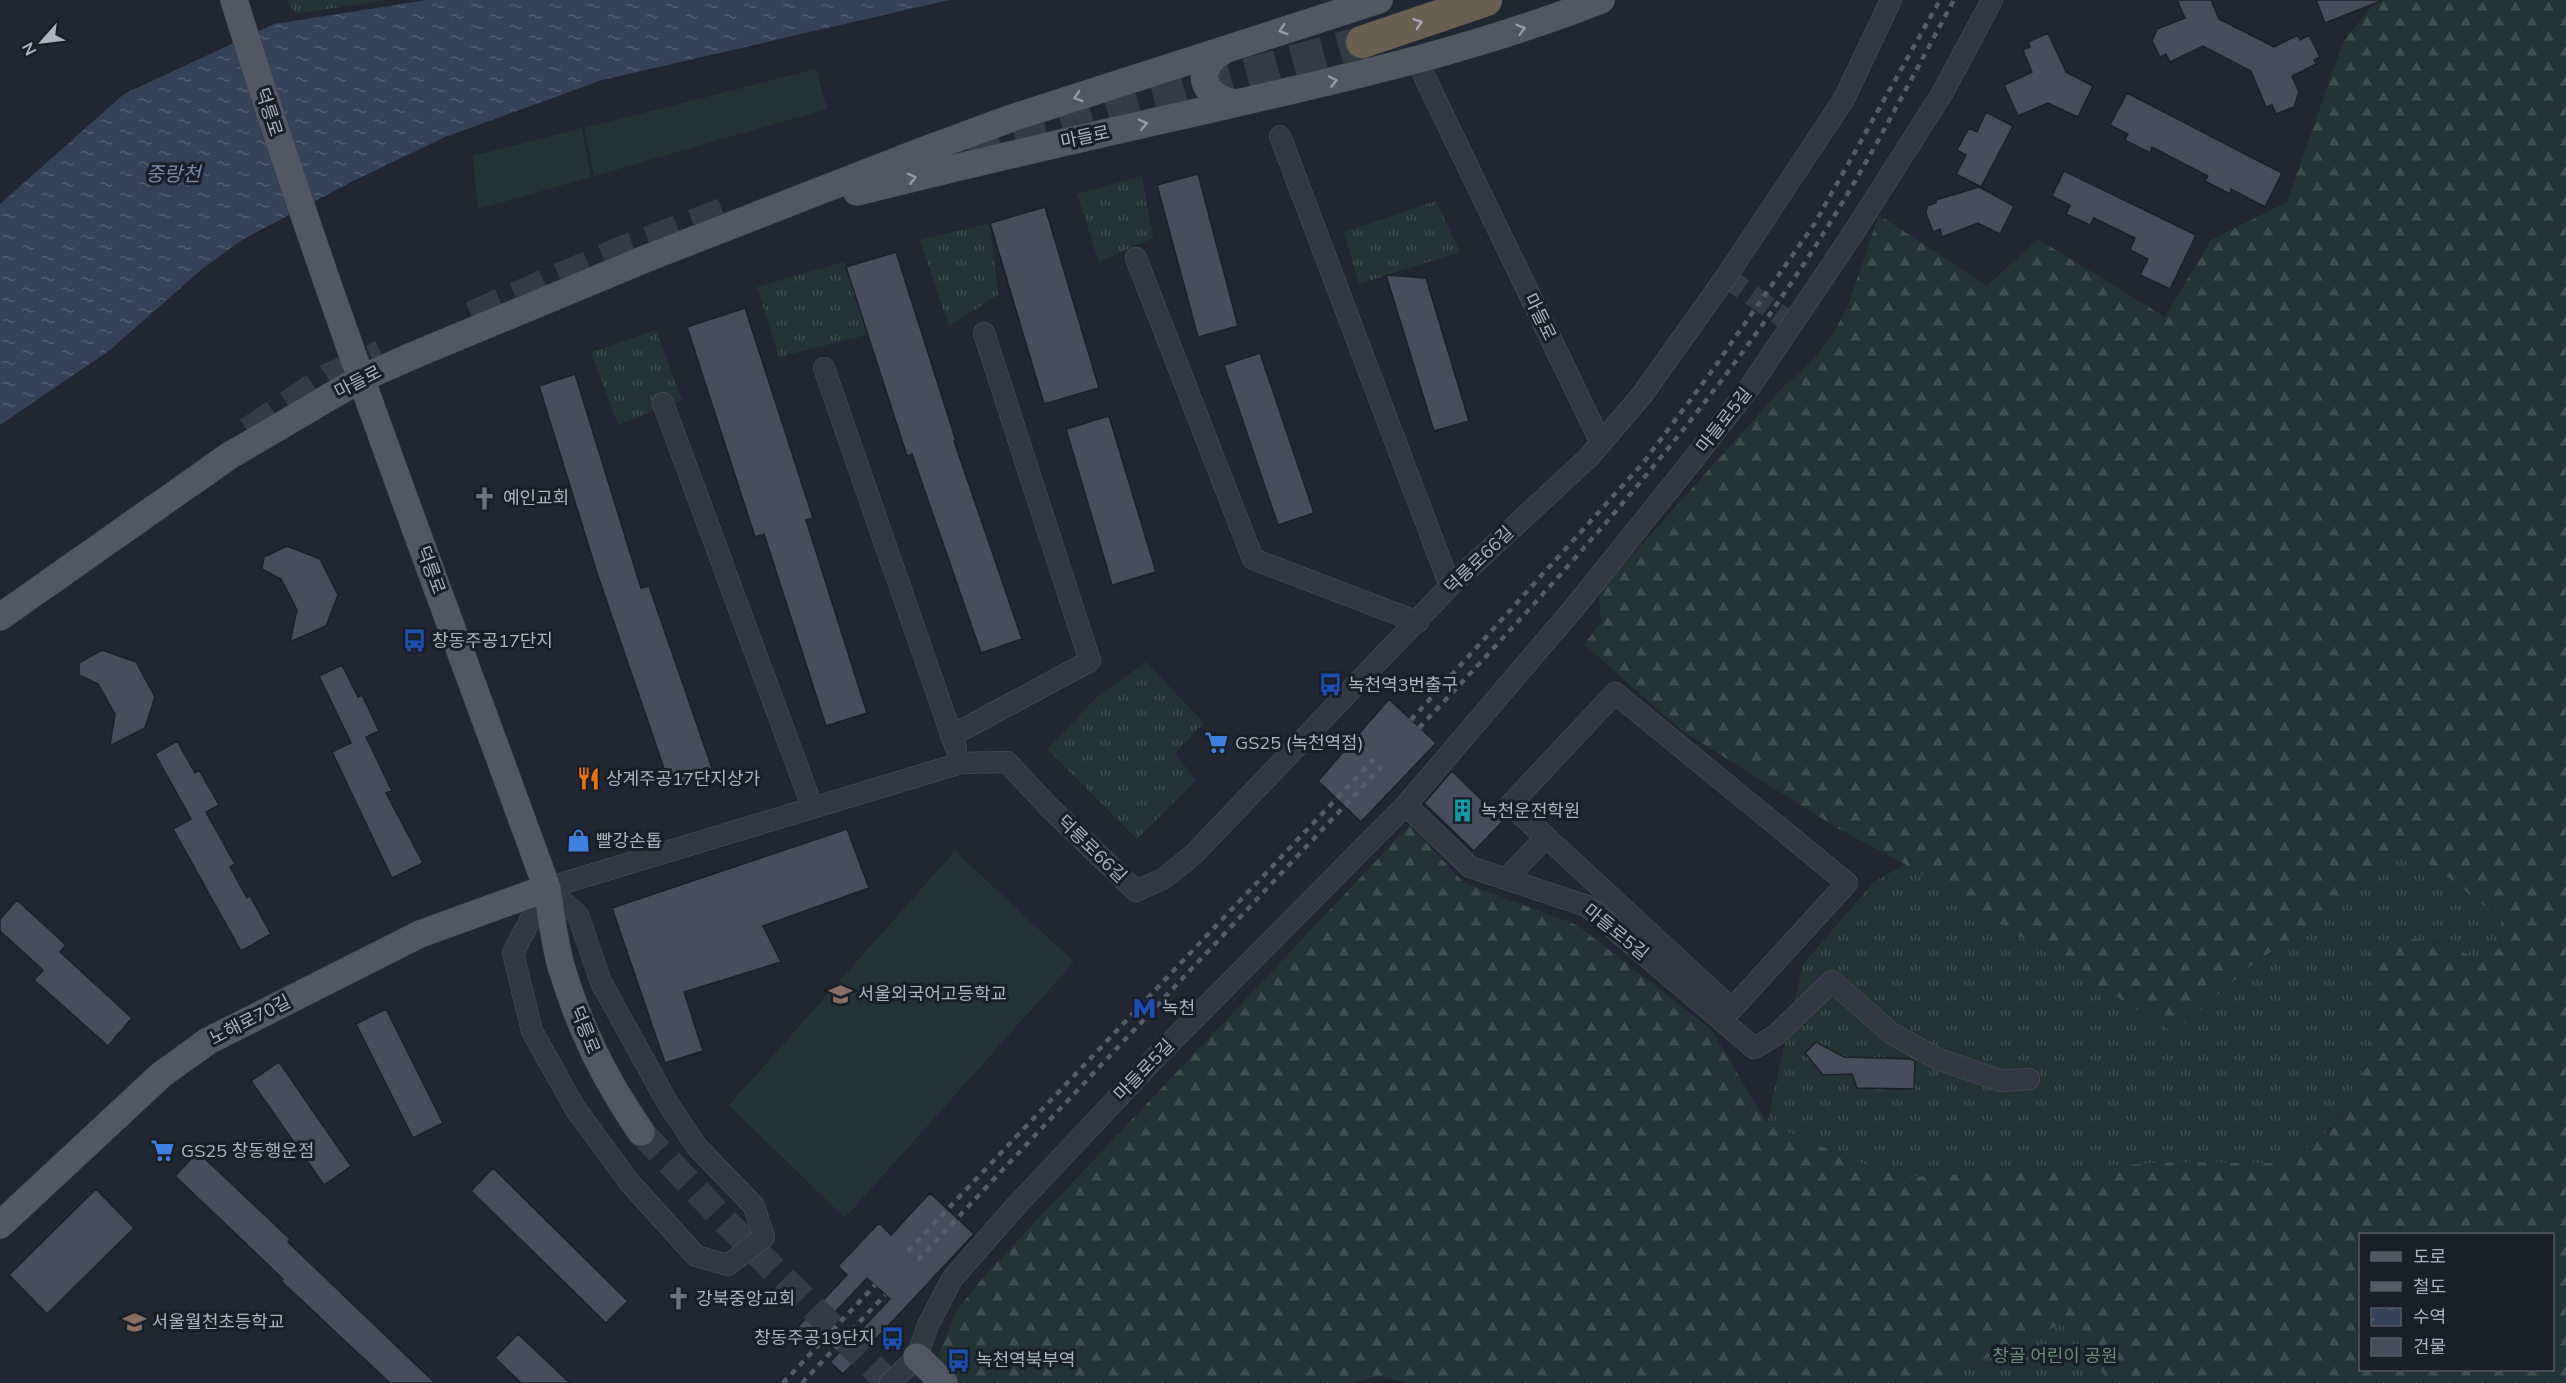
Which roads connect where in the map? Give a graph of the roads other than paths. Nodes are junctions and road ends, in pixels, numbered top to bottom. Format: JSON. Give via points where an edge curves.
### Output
{"nodes":[{"id":1,"x":234,"y":0,"type":"edge"},
{"id":2,"x":1379,"y":0,"type":"edge"},
{"id":3,"x":1486,"y":0,"type":"edge"},
{"id":4,"x":1601,"y":0,"type":"edge"},
{"id":5,"x":1891,"y":0,"type":"edge"},
{"id":6,"x":1992,"y":0,"type":"edge"},
{"id":7,"x":1362,"y":42,"type":"tunnel mouth"},
{"id":8,"x":1230,"y":48,"type":"junction"},
{"id":9,"x":1417,"y":61,"type":"junction"},
{"id":10,"x":1236,"y":103,"type":"junction"},
{"id":11,"x":1280,"y":136,"type":"dead end"},
{"id":12,"x":753,"y":217,"type":"junction"},
{"id":13,"x":1136,"y":258,"type":"dead end"},
{"id":14,"x":984,"y":333,"type":"dead end"},
{"id":15,"x":824,"y":368,"type":"dead end"},
{"id":16,"x":360,"y":379,"type":"junction"},
{"id":17,"x":663,"y":404,"type":"dead end"},
{"id":18,"x":1601,"y":443,"type":"junction"},
{"id":19,"x":1450,"y":586,"type":"junction"},
{"id":20,"x":0,"y":617,"type":"edge"},
{"id":21,"x":1418,"y":622,"type":"junction"},
{"id":22,"x":951,"y":736,"type":"junction"},
{"id":23,"x":961,"y":763,"type":"junction"},
{"id":24,"x":1406,"y":805,"type":"junction"},
{"id":25,"x":812,"y":806,"type":"junction"},
{"id":26,"x":1546,"y":837,"type":"junction"},
{"id":27,"x":1506,"y":879,"type":"junction"},
{"id":28,"x":547,"y":888,"type":"junction"},
{"id":29,"x":2029,"y":1079,"type":"dead end"},
{"id":30,"x":641,"y":1132,"type":"tunnel mouth"},
{"id":31,"x":0,"y":1225,"type":"edge"},
{"id":32,"x":917,"y":1357,"type":"junction"},
{"id":33,"x":890,"y":1383,"type":"edge"},
{"id":34,"x":944,"y":1383,"type":"edge"}],
"edges":[{"from":1,"to":16,"type":"main road","name":"덕릉로"},
{"from":2,"to":8,"type":"main road","name":"마들로","one_way":true},
{"from":7,"to":3,"type":"highway","one_way":true},
{"from":9,"to":4,"type":"main road","name":"마들로","one_way":true},
{"from":5,"to":18,"type":"street","name":"덕릉로66길","via":[[1844,99],[1642,395]]},
{"from":6,"to":24,"type":"street","name":"마들로5길","via":[[1943,92],[1750,387],[1581,599]]},
{"from":8,"to":10,"type":"main road","via":[[1211,58],[1204,76],[1216,98]]},
{"from":8,"to":12,"type":"main road","name":"마들로","one_way":true,"via":[[1012,118]]},
{"from":10,"to":9,"type":"main road","name":"마들로","one_way":true},
{"from":9,"to":18,"type":"street","name":"마들로"},
{"from":12,"to":10,"type":"main road","name":"마들로","one_way":true},
{"from":11,"to":19,"type":"street"},
{"from":12,"to":16,"type":"main road","name":"마들로"},
{"from":13,"to":21,"type":"street","via":[[1254,560]]},
{"from":14,"to":22,"type":"street","via":[[1090,661]]},
{"from":15,"to":22,"type":"street"},
{"from":16,"to":20,"type":"main road","name":"마들로","via":[[229,456]]},
{"from":16,"to":28,"type":"main road","name":"덕릉로"},
{"from":17,"to":25,"type":"street"},
{"from":18,"to":19,"type":"street","name":"덕릉로66길"},
{"from":19,"to":21,"type":"street","name":"덕릉로66길"},
{"from":21,"to":23,"type":"street","name":"덕릉로66길","via":[[1193,855],[1162,879],[1136,891],[1007,762]]},
{"from":22,"to":23,"type":"street"},
{"from":23,"to":25,"type":"street","name":"덕릉로66길"},
{"from":24,"to":27,"type":"street","name":"마들로5길","via":[[1470,867]]},
{"from":24,"to":32,"type":"street","name":"마들로5길","via":[[1289,920],[951,1279],[928,1324]]},
{"from":25,"to":28,"type":"street","name":"덕릉로66길"},
{"from":26,"to":26,"type":"street","via":[[1510,805],[1615,693],[1847,883],[1732,1010]]},
{"from":26,"to":27,"type":"street"},
{"from":27,"to":29,"type":"street","name":"마들로5길","via":[[1587,906],[1754,1048],[1776,1035],[1832,981],[1891,1034],[1938,1059],[2002,1081]]},
{"from":28,"to":28,"type":"street","via":[[513,953],[532,1031],[574,1108],[629,1182],[696,1256],[728,1265],[764,1237],[754,1206],[697,1147],[667,1102],[601,982],[578,915]]},
{"from":28,"to":30,"type":"main road","name":"덕릉로","via":[[560,963],[583,1031],[608,1084]]},
{"from":28,"to":31,"type":"main road","name":"노해로70길","via":[[420,934],[208,1041],[160,1075]]},
{"from":32,"to":33,"type":"street"},
{"from":32,"to":34,"type":"main road"}]}
